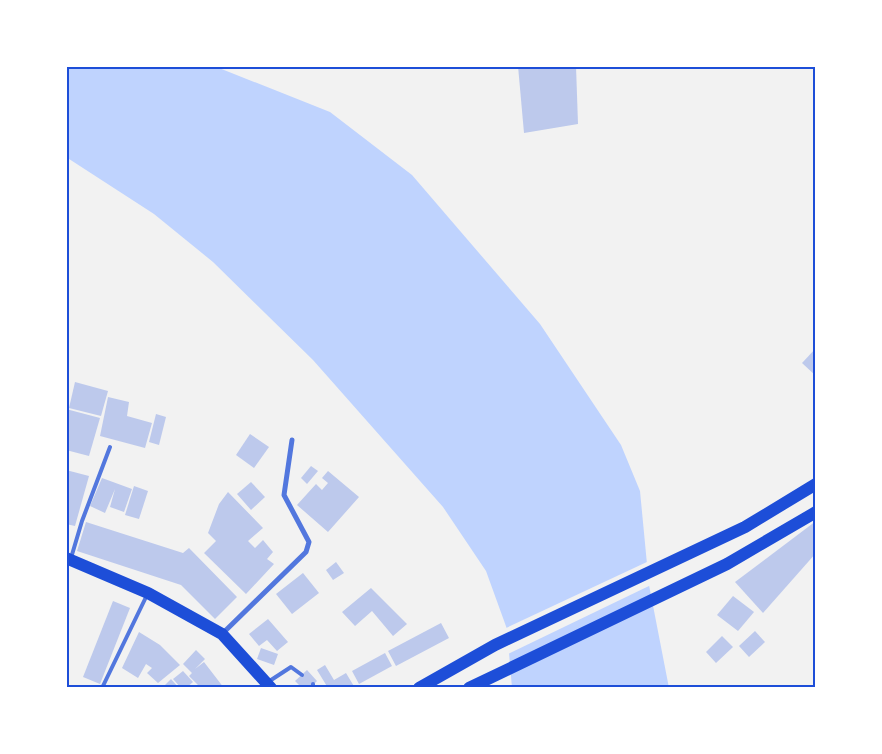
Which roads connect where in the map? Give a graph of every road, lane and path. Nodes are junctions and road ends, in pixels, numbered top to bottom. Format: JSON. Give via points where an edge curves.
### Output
{"nodes":[{"id":1,"x":292,"y":440,"type":"dead end"},
{"id":2,"x":110,"y":447,"type":"dead end"},
{"id":3,"x":816,"y":484,"type":"edge"},
{"id":4,"x":816,"y":512,"type":"edge"},
{"id":5,"x":68,"y":559,"type":"edge"},
{"id":6,"x":148,"y":592,"type":"junction"},
{"id":7,"x":222,"y":634,"type":"junction"},
{"id":8,"x":302,"y":674,"type":"dead end"},
{"id":9,"x":269,"y":685,"type":"edge"},
{"id":10,"x":102,"y":688,"type":"edge"},
{"id":11,"x":419,"y":688,"type":"edge"},
{"id":12,"x":469,"y":688,"type":"edge"}],
"edges":[{"from":1,"to":7,"type":"street","via":[[284,495],[309,542],[306,552]]},
{"from":2,"to":5,"type":"lane"},
{"from":3,"to":11,"type":"main road","via":[[745,527],[495,646]]},
{"from":4,"to":12,"type":"main road","via":[[727,564]]},
{"from":5,"to":6,"type":"main road"},
{"from":6,"to":7,"type":"main road"},
{"from":6,"to":10,"type":"lane"},
{"from":7,"to":9,"type":"main road"},
{"from":8,"to":9,"type":"lane","via":[[291,667]]}]}
